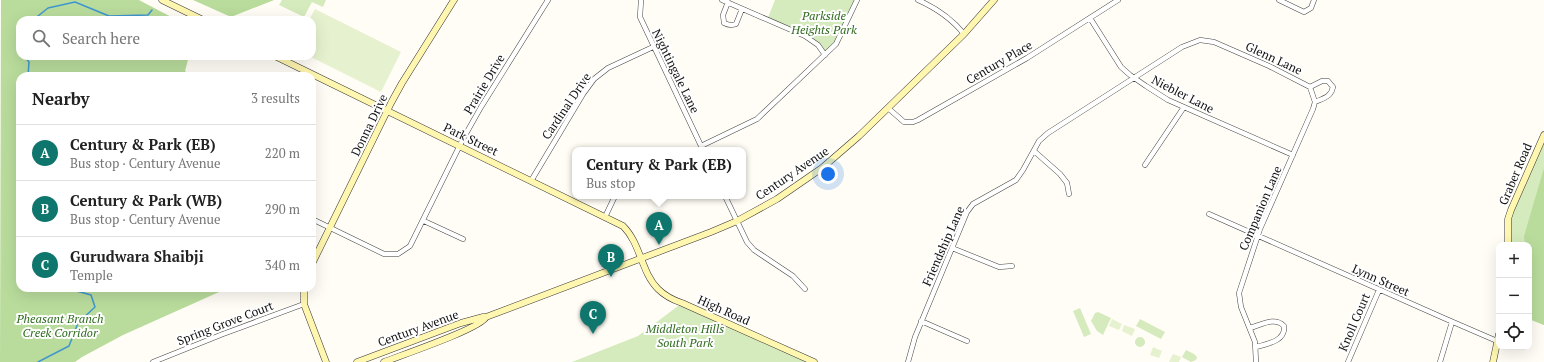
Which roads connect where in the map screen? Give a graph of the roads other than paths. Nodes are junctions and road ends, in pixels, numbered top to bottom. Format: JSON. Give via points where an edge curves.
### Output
{"nodes":[{"id":1,"x":162,"y":0,"type":"edge"},
{"id":2,"x":454,"y":0,"type":"edge"},
{"id":3,"x":548,"y":0,"type":"edge"},
{"id":4,"x":641,"y":0,"type":"edge"},
{"id":5,"x":722,"y":0,"type":"edge"},
{"id":6,"x":857,"y":0,"type":"edge"},
{"id":7,"x":918,"y":0,"type":"edge"},
{"id":8,"x":994,"y":0,"type":"edge"},
{"id":9,"x":1118,"y":0,"type":"edge"},
{"id":10,"x":1279,"y":0,"type":"edge"},
{"id":11,"x":1314,"y":0,"type":"edge"},
{"id":12,"x":728,"y":2,"type":"junction"},
{"id":13,"x":742,"y":9,"type":"junction"},
{"id":14,"x":195,"y":16,"type":"edge"},
{"id":15,"x":1090,"y":18,"type":"junction"},
{"id":16,"x":964,"y":34,"type":"junction"},
{"id":17,"x":653,"y":47,"type":"junction"},
{"id":18,"x":1179,"y":49,"type":"joint"},
{"id":19,"x":825,"y":55,"type":"junction"},
{"id":20,"x":284,"y":60,"type":"edge"},
{"id":21,"x":306,"y":72,"type":"edge"},
{"id":22,"x":316,"y":77,"type":"edge"},
{"id":23,"x":1134,"y":78,"type":"junction"},
{"id":24,"x":1310,"y":87,"type":"junction"},
{"id":25,"x":1315,"y":102,"type":"junction"},
{"id":26,"x":1184,"y":107,"type":"junction"},
{"id":27,"x":888,"y":108,"type":"junction"},
{"id":28,"x":387,"y":111,"type":"junction"},
{"id":29,"x":1544,"y":135,"type":"edge"},
{"id":30,"x":460,"y":146,"type":"junction"},
{"id":31,"x":702,"y":147,"type":"edge"},
{"id":32,"x":704,"y":147,"type":"edge"},
{"id":33,"x":1034,"y":151,"type":"junction"},
{"id":34,"x":1293,"y":155,"type":"junction"},
{"id":35,"x":1145,"y":165,"type":"dead end"},
{"id":36,"x":531,"y":181,"type":"junction"},
{"id":37,"x":1070,"y":194,"type":"dead end"},
{"id":38,"x":614,"y":199,"type":"edge"},
{"id":39,"x":726,"y":199,"type":"edge"},
{"id":40,"x":1209,"y":214,"type":"dead end"},
{"id":41,"x":605,"y":217,"type":"junction"},
{"id":42,"x":316,"y":221,"type":"edge"},
{"id":43,"x":424,"y":221,"type":"junction"},
{"id":44,"x":737,"y":221,"type":"junction"},
{"id":45,"x":330,"y":228,"type":"junction"},
{"id":46,"x":1257,"y":236,"type":"junction"},
{"id":47,"x":462,"y":239,"type":"dead end"},
{"id":48,"x":1508,"y":242,"type":"edge"},
{"id":49,"x":952,"y":248,"type":"junction"},
{"id":50,"x":316,"y":256,"type":"edge"},
{"id":51,"x":642,"y":258,"type":"junction"},
{"id":52,"x":1012,"y":266,"type":"dead end"},
{"id":53,"x":805,"y":290,"type":"dead end"},
{"id":54,"x":1379,"y":290,"type":"junction"},
{"id":55,"x":304,"y":292,"type":"edge"},
{"id":56,"x":304,"y":304,"type":"junction"},
{"id":57,"x":486,"y":318,"type":"junction"},
{"id":58,"x":921,"y":321,"type":"junction"},
{"id":59,"x":1452,"y":322,"type":"junction"},
{"id":60,"x":1250,"y":328,"type":"junction"},
{"id":61,"x":1496,"y":340,"type":"edge"},
{"id":62,"x":967,"y":341,"type":"dead end"},
{"id":63,"x":1496,"y":346,"type":"edge"},
{"id":64,"x":1256,"y":347,"type":"junction"},
{"id":65,"x":153,"y":362,"type":"edge"},
{"id":66,"x":326,"y":362,"type":"edge"},
{"id":67,"x":357,"y":362,"type":"edge"},
{"id":68,"x":384,"y":362,"type":"edge"},
{"id":69,"x":814,"y":362,"type":"edge"},
{"id":70,"x":908,"y":362,"type":"edge"},
{"id":71,"x":1256,"y":362,"type":"edge"},
{"id":72,"x":1348,"y":362,"type":"edge"},
{"id":73,"x":1440,"y":362,"type":"edge"},
{"id":74,"x":1493,"y":362,"type":"edge"}],
"edges":[{"from":1,"to":14,"type":"street"},
{"from":2,"to":28,"type":"street","name":"Donna Drive"},
{"from":3,"to":30,"type":"street","name":"Prairie Drive","via":[[481,107]]},
{"from":4,"to":17,"type":"street","name":"Nightingale Lane","via":[[640,16]]},
{"from":5,"to":12,"type":"street"},
{"from":6,"to":19,"type":"street","via":[[838,42]]},
{"from":7,"to":16,"type":"street","via":[[942,14]]},
{"from":8,"to":16,"type":"street","name":"Century Avenue"},
{"from":9,"to":15,"type":"street","name":"Century Place"},
{"from":10,"to":11,"type":"street","via":[[1304,12],[1311,8]]},
{"from":12,"to":13,"type":"street"},
{"from":12,"to":13,"type":"street","via":[[723,19],[727,25],[736,24]]},
{"from":13,"to":19,"type":"street","via":[[804,36],[818,45]]},
{"from":15,"to":23,"type":"street","name":"Niebler Lane","via":[[1118,62]]},
{"from":15,"to":27,"type":"street","name":"Century Place","via":[[1027,58],[918,120],[904,122]]},
{"from":16,"to":27,"type":"street","name":"Century Avenue"},
{"from":17,"to":31,"type":"street","name":"Nightingale Lane"},
{"from":17,"to":36,"type":"street","name":"Cardinal Drive","via":[[608,68],[594,79]]},
{"from":18,"to":23,"type":"street","name":"Friendship Lane"},
{"from":18,"to":24,"type":"street","name":"Glenn Lane","via":[[1200,40],[1208,40]]},
{"from":19,"to":32,"type":"street","via":[[757,119]]},
{"from":20,"to":21,"type":"street","name":"Park Street"},
{"from":22,"to":28,"type":"street","name":"Park Street"},
{"from":23,"to":26,"type":"street","name":"Niebler Lane"},
{"from":23,"to":33,"type":"street","name":"Friendship Lane","via":[[1048,133],[1039,141]]},
{"from":24,"to":25,"type":"street"},
{"from":24,"to":25,"type":"street","name":"Glenn Lane","via":[[1328,81],[1333,87],[1329,96]]},
{"from":25,"to":34,"type":"street","name":"Companion Lane"},
{"from":26,"to":34,"type":"street","name":"Niebler Lane"},
{"from":26,"to":35,"type":"street"},
{"from":27,"to":44,"type":"street","name":"Century Avenue","via":[[844,150],[807,179]]},
{"from":28,"to":30,"type":"street","name":"Park Street"},
{"from":28,"to":45,"type":"street","name":"Donna Drive"},
{"from":29,"to":48,"type":"street","name":"Graber Road","via":[[1511,210],[1508,219]]},
{"from":30,"to":36,"type":"street","name":"Park Street"},
{"from":30,"to":43,"type":"street","name":"Prairie Drive"},
{"from":33,"to":37,"type":"street","via":[[1060,174],[1067,183]]},
{"from":33,"to":49,"type":"street","name":"Friendship Lane","via":[[1016,180],[969,208]]},
{"from":34,"to":46,"type":"street","name":"Companion Lane"},
{"from":36,"to":41,"type":"street","name":"Park Street"},
{"from":38,"to":41,"type":"street"},
{"from":39,"to":44,"type":"street"},
{"from":40,"to":46,"type":"street","name":"Lynn Street"},
{"from":41,"to":51,"type":"street","name":"Park Street","via":[[623,226],[630,233]]},
{"from":42,"to":45,"type":"street"},
{"from":43,"to":45,"type":"street","name":"Prairie Drive","via":[[410,246],[394,255],[380,252]]},
{"from":43,"to":47,"type":"street"},
{"from":44,"to":51,"type":"street","name":"Century Avenue"},
{"from":44,"to":53,"type":"street","via":[[754,250],[793,276]]},
{"from":45,"to":50,"type":"street","name":"Donna Drive"},
{"from":46,"to":54,"type":"street","name":"Lynn Street"},
{"from":46,"to":60,"type":"street","name":"Companion Lane","via":[[1239,293]]},
{"from":49,"to":52,"type":"street","via":[[999,267]]},
{"from":49,"to":58,"type":"street","name":"Friendship Lane"},
{"from":51,"to":57,"type":"street","name":"Century Avenue"},
{"from":51,"to":69,"type":"street","name":"High Road","via":[[657,288],[673,300]]},
{"from":54,"to":59,"type":"street","name":"Lynn Street"},
{"from":54,"to":72,"type":"street","name":"Knoll Court"},
{"from":55,"to":56,"type":"street"},
{"from":56,"to":65,"type":"street","name":"Spring Grove Court"},
{"from":56,"to":66,"type":"street"},
{"from":57,"to":67,"type":"street","name":"Century Avenue","via":[[461,323]]},
{"from":57,"to":68,"type":"street","name":"Century Avenue","via":[[485,321],[467,330]]},
{"from":58,"to":62,"type":"street"},
{"from":58,"to":70,"type":"street","name":"Friendship Lane"},
{"from":59,"to":61,"type":"street","name":"Lynn Street"},
{"from":59,"to":73,"type":"street"},
{"from":60,"to":64,"type":"street","name":"Companion Lane"},
{"from":60,"to":64,"type":"street","via":[[1273,321],[1284,326],[1282,336]]},
{"from":63,"to":74,"type":"street"},
{"from":64,"to":71,"type":"street","name":"Companion Lane"}]}
